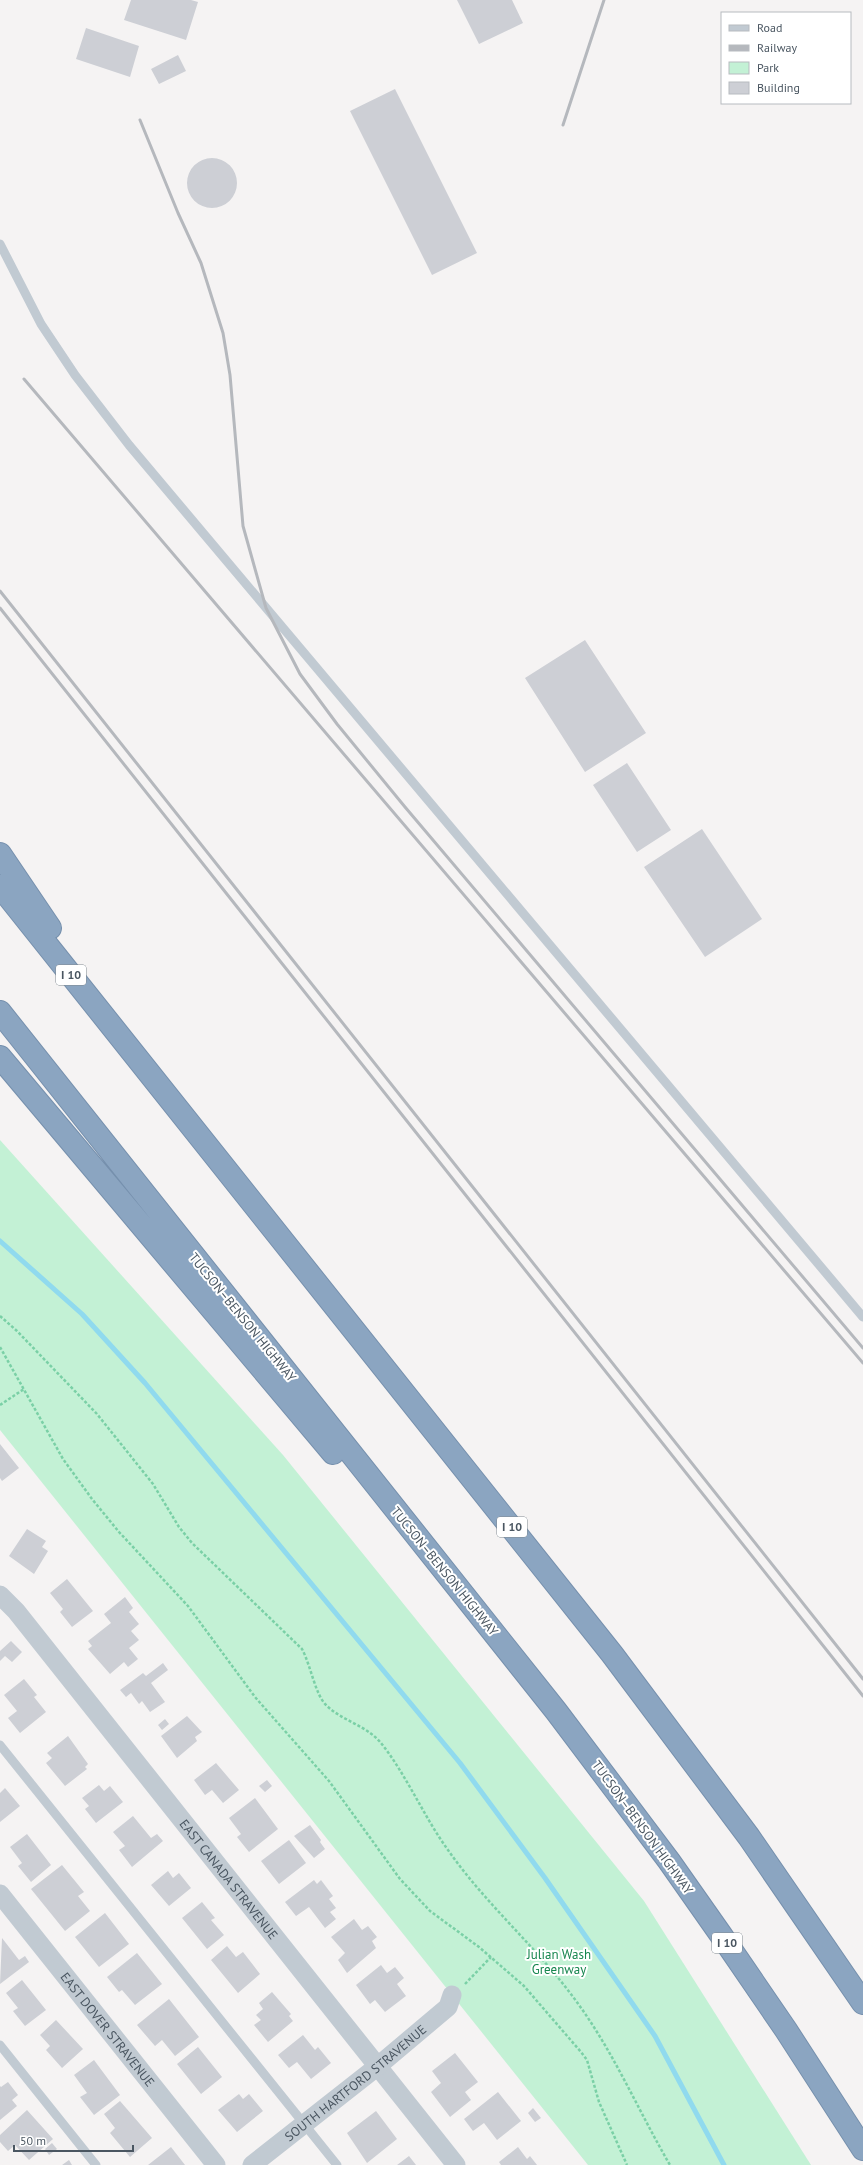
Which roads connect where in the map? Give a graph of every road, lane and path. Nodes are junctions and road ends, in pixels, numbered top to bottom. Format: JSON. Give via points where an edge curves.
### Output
{"nodes":[{"id":1,"x":0,"y":244,"type":"edge"},
{"id":2,"x":0,"y":854,"type":"edge"},
{"id":3,"x":0,"y":886,"type":"edge"},
{"id":4,"x":0,"y":1012,"type":"edge"},
{"id":5,"x":0,"y":1057,"type":"edge"},
{"id":6,"x":142,"y":1065,"type":"junction"},
{"id":7,"x":0,"y":1316,"type":"edge"},
{"id":8,"x":863,"y":1318,"type":"edge"},
{"id":9,"x":0,"y":1347,"type":"edge"},
{"id":10,"x":24,"y":1389,"type":"junction"},
{"id":11,"x":0,"y":1405,"type":"edge"},
{"id":12,"x":0,"y":1595,"type":"edge"},
{"id":13,"x":582,"y":1744,"type":"junction"},
{"id":14,"x":0,"y":1745,"type":"edge"},
{"id":15,"x":0,"y":1894,"type":"edge"},
{"id":16,"x":491,"y":1957,"type":"junction"},
{"id":17,"x":452,"y":1995,"type":"joint"},
{"id":18,"x":863,"y":2003,"type":"edge"},
{"id":19,"x":0,"y":2045,"type":"edge"},
{"id":20,"x":378,"y":2066,"type":"junction"},
{"id":21,"x":304,"y":2124,"type":"junction"},
{"id":22,"x":863,"y":2149,"type":"edge"},
{"id":23,"x":96,"y":2165,"type":"edge"},
{"id":24,"x":216,"y":2165,"type":"edge"},
{"id":25,"x":252,"y":2165,"type":"edge"},
{"id":26,"x":337,"y":2165,"type":"edge"},
{"id":27,"x":456,"y":2165,"type":"edge"},
{"id":28,"x":627,"y":2165,"type":"edge"},
{"id":29,"x":670,"y":2165,"type":"edge"}],
"edges":[{"from":1,"to":8,"type":"lane","via":[[41,324],[75,375],[129,445]]},
{"from":2,"to":6,"type":"highway"},
{"from":3,"to":6,"type":"highway","number":"I 10"},
{"from":4,"to":13,"type":"highway","name":"TUCSON–BENSON HIGHWAY","number":"I 10"},
{"from":5,"to":13,"type":"highway","via":[[295,1409]]},
{"from":6,"to":18,"type":"highway","number":"I 10","via":[[612,1654],[749,1837]]},
{"from":7,"to":29,"type":"path","via":[[18,1331],[97,1414],[153,1484],[179,1528],[192,1543],[302,1649],[311,1668],[317,1693],[325,1704],[335,1713],[365,1729],[381,1743],[448,1850],[470,1880],[544,1960],[579,2004],[620,2072]]},
{"from":9,"to":10,"type":"path"},
{"from":10,"to":11,"type":"path"},
{"from":10,"to":16,"type":"path","via":[[64,1459],[92,1498],[119,1532],[188,1606],[256,1697],[329,1781],[400,1879],[430,1911]]},
{"from":12,"to":20,"type":"street","name":"EAST CANADA STRAVENUE","via":[[16,1611]]},
{"from":13,"to":22,"type":"highway","name":"TUCSON–BENSON HIGHWAY","number":"I 10","via":[[721,1934]]},
{"from":14,"to":21,"type":"lane"},
{"from":15,"to":24,"type":"street","name":"EAST DOVER STRAVENUE"},
{"from":16,"to":17,"type":"path"},
{"from":16,"to":28,"type":"path","via":[[524,1986],[586,2060],[597,2096]]},
{"from":17,"to":20,"type":"street","name":"SOUTH HARTFORD STRAVENUE","via":[[448,2006]]},
{"from":19,"to":23,"type":"lane"},
{"from":20,"to":21,"type":"street","name":"SOUTH HARTFORD STRAVENUE"},
{"from":20,"to":27,"type":"street","name":"EAST CANADA STRAVENUE"},
{"from":21,"to":25,"type":"street","name":"SOUTH HARTFORD STRAVENUE"},
{"from":21,"to":26,"type":"lane"}]}
